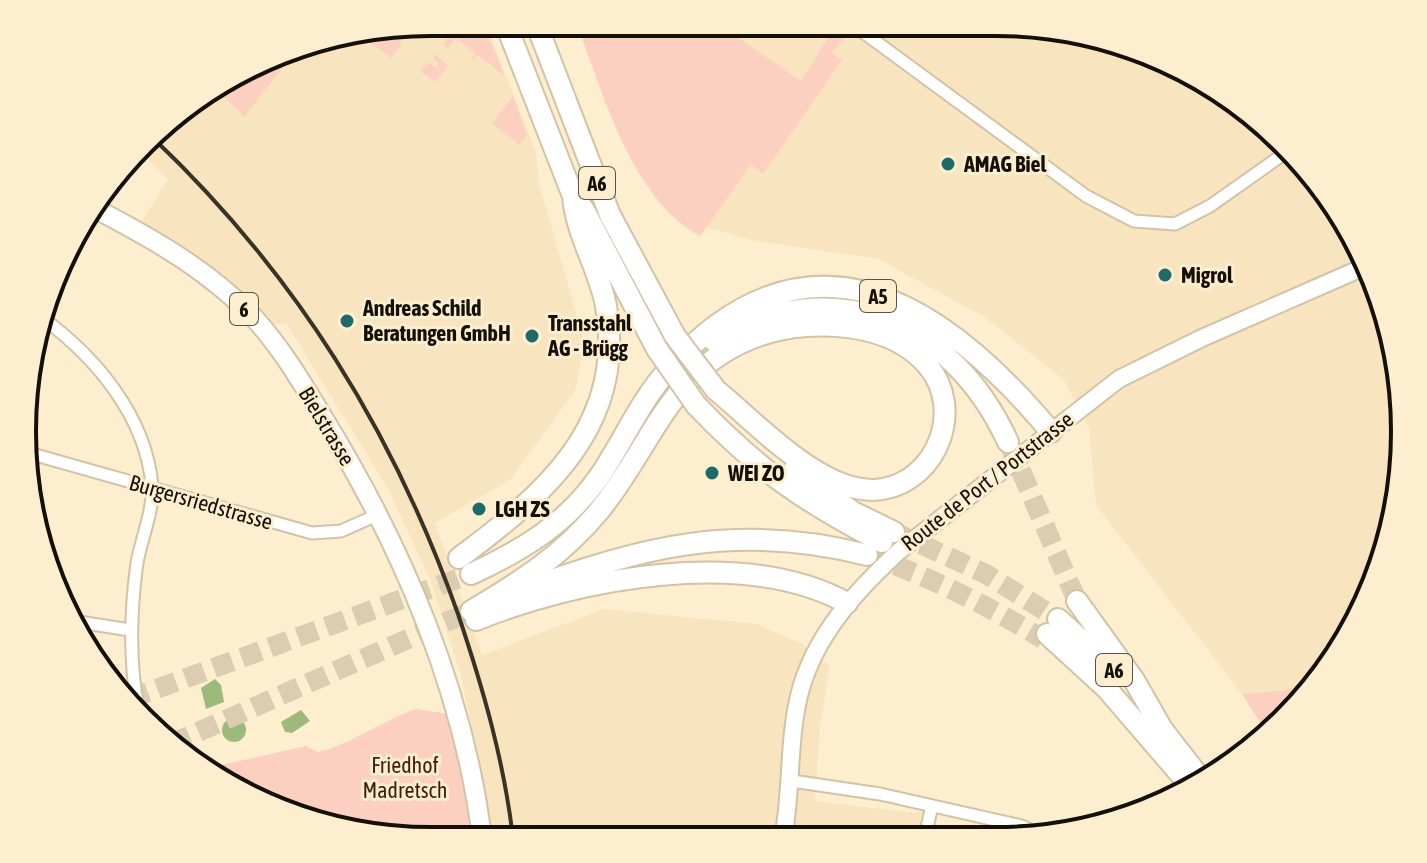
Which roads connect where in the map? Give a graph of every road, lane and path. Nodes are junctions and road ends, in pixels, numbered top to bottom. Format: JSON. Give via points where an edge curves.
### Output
{"nodes":[{"id":1,"x":510,"y":36,"type":"edge"},
{"id":2,"x":541,"y":36,"type":"edge"},
{"id":3,"x":868,"y":36,"type":"edge"},
{"id":4,"x":1280,"y":157,"type":"edge"},
{"id":5,"x":573,"y":196,"type":"junction"},
{"id":6,"x":102,"y":213,"type":"edge"},
{"id":7,"x":1356,"y":270,"type":"edge"},
{"id":8,"x":50,"y":325,"type":"edge"},
{"id":9,"x":678,"y":360,"type":"junction"},
{"id":10,"x":716,"y":390,"type":"junction"},
{"id":11,"x":1051,"y":432,"type":"junction"},
{"id":12,"x":1008,"y":442,"type":"tunnel mouth"},
{"id":13,"x":37,"y":455,"type":"edge"},
{"id":14,"x":153,"y":488,"type":"junction"},
{"id":15,"x":377,"y":515,"type":"junction"},
{"id":16,"x":881,"y":543,"type":"junction"},
{"id":17,"x":1077,"y":601,"type":"tunnel mouth"},
{"id":18,"x":842,"y":611,"type":"junction"},
{"id":19,"x":474,"y":616,"type":"junction"},
{"id":20,"x":86,"y":623,"type":"edge"},
{"id":21,"x":130,"y":630,"type":"junction"},
{"id":22,"x":135,"y":693,"type":"edge"},
{"id":23,"x":1162,"y":729,"type":"junction"},
{"id":24,"x":1196,"y":772,"type":"edge"},
{"id":25,"x":1184,"y":779,"type":"edge"},
{"id":26,"x":792,"y":781,"type":"junction"},
{"id":27,"x":932,"y":806,"type":"junction"},
{"id":28,"x":1022,"y":826,"type":"edge"},
{"id":29,"x":480,"y":827,"type":"edge"},
{"id":30,"x":785,"y":827,"type":"edge"},
{"id":31,"x":927,"y":827,"type":"edge"}],
"edges":[{"from":1,"to":5,"type":"highway","number":"A6"},
{"from":2,"to":10,"type":"highway","number":"A6","bridge":true,"via":[[610,215],[675,336]]},
{"from":3,"to":4,"type":"street","via":[[1086,196],[1134,221],[1175,224]]},
{"from":5,"to":9,"type":"highway","number":"A5","via":[[606,305],[610,340],[599,403],[571,458],[549,485],[465,566],[517,552],[567,516]]},
{"from":5,"to":16,"type":"highway","number":"A6","bridge":true,"via":[[657,349],[696,405],[790,491]]},
{"from":6,"to":15,"type":"main road","name":"Bielstrasse","number":"6","via":[[202,271],[255,320],[297,375]]},
{"from":7,"to":11,"type":"main road","name":"Route de Port / Portstrasse","via":[[1151,361]]},
{"from":8,"to":14,"type":"street","via":[[95,363],[115,390],[136,431]]},
{"from":9,"to":11,"type":"highway","number":"A5","via":[[701,334],[763,299],[814,289],[858,291],[904,304],[950,332]]},
{"from":9,"to":12,"type":"highway","number":"A5","via":[[733,329],[772,315],[822,309],[866,315],[909,330],[963,370],[983,394]]},
{"from":10,"to":16,"type":"highway","number":"A6","via":[[781,460]]},
{"from":10,"to":19,"type":"highway","number":"A5","via":[[814,470],[856,488],[887,488],[912,478],[934,455],[944,430],[944,400],[936,378],[902,344],[831,326],[764,334],[721,354],[680,389],[602,508],[544,566]]},
{"from":11,"to":18,"type":"main road","name":"Route de Port / Portstrasse","via":[[898,552]]},
{"from":13,"to":14,"type":"street","name":"Burgersriedstrasse"},
{"from":14,"to":15,"type":"street","name":"Burgersriedstrasse","via":[[312,533],[341,531]]},
{"from":14,"to":21,"type":"street"},
{"from":15,"to":29,"type":"main road","name":"Bielstrasse","number":"6","via":[[425,624],[461,728]]},
{"from":16,"to":19,"type":"highway","via":[[764,538],[683,542],[588,566]]},
{"from":17,"to":23,"type":"highway"},
{"from":18,"to":19,"type":"highway","via":[[802,582],[651,575],[564,589]]},
{"from":18,"to":26,"type":"main road","name":"Route de Port / Portstrasse","via":[[799,693]]},
{"from":20,"to":21,"type":"street"},
{"from":21,"to":22,"type":"street"},
{"from":23,"to":24,"type":"highway"},
{"from":23,"to":25,"type":"highway","number":"A6","via":[[1111,667],[1049,631]]},
{"from":26,"to":27,"type":"street"},
{"from":26,"to":30,"type":"main road","name":"Route de Port / Portstrasse"},
{"from":27,"to":28,"type":"street"},
{"from":27,"to":31,"type":"street"}]}
